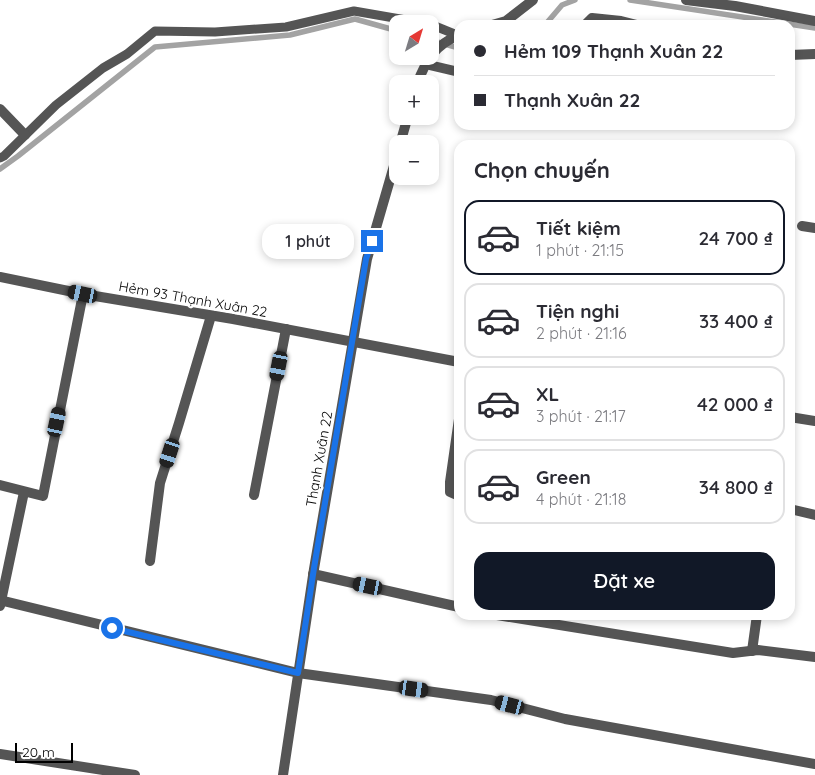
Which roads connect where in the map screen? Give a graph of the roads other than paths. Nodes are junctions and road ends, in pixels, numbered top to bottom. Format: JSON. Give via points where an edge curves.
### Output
{"nodes":[{"id":1,"x":533,"y":0,"type":"edge"},
{"id":2,"x":686,"y":0,"type":"edge"},
{"id":3,"x":389,"y":17,"type":"edge"},
{"id":4,"x":507,"y":20,"type":"edge"},
{"id":5,"x":590,"y":20,"type":"edge"},
{"id":6,"x":611,"y":20,"type":"edge"},
{"id":7,"x":815,"y":21,"type":"edge"},
{"id":8,"x":439,"y":28,"type":"edge"},
{"id":9,"x":454,"y":33,"type":"edge"},
{"id":10,"x":454,"y":37,"type":"edge"},
{"id":11,"x":439,"y":46,"type":"edge"},
{"id":12,"x":815,"y":54,"type":"edge"},
{"id":13,"x":795,"y":55,"type":"edge"},
{"id":14,"x":429,"y":65,"type":"edge"},
{"id":15,"x":454,"y":71,"type":"edge"},
{"id":16,"x":0,"y":110,"type":"edge"},
{"id":17,"x":25,"y":135,"type":"junction"},
{"id":18,"x":0,"y":158,"type":"edge"},
{"id":19,"x":389,"y":182,"type":"edge"},
{"id":20,"x":802,"y":226,"type":"dead end"},
{"id":21,"x":815,"y":228,"type":"edge"},
{"id":22,"x":0,"y":277,"type":"edge"},
{"id":23,"x":83,"y":294,"type":"junction"},
{"id":24,"x":211,"y":316,"type":"junction"},
{"id":25,"x":286,"y":329,"type":"junction"},
{"id":26,"x":352,"y":342,"type":"junction"},
{"id":27,"x":454,"y":361,"type":"edge"},
{"id":28,"x":795,"y":418,"type":"edge"},
{"id":29,"x":815,"y":421,"type":"edge"},
{"id":30,"x":454,"y":454,"type":"edge"},
{"id":31,"x":0,"y":485,"type":"edge"},
{"id":32,"x":24,"y":492,"type":"junction"},
{"id":33,"x":454,"y":494,"type":"edge"},
{"id":34,"x":254,"y":495,"type":"dead end"},
{"id":35,"x":795,"y":510,"type":"edge"},
{"id":36,"x":815,"y":515,"type":"edge"},
{"id":37,"x":150,"y":561,"type":"dead end"},
{"id":38,"x":313,"y":574,"type":"junction"},
{"id":39,"x":0,"y":602,"type":"edge"},
{"id":40,"x":454,"y":605,"type":"edge"},
{"id":41,"x":527,"y":620,"type":"edge"},
{"id":42,"x":756,"y":620,"type":"edge"},
{"id":43,"x":752,"y":651,"type":"junction"},
{"id":44,"x":815,"y":657,"type":"edge"},
{"id":45,"x":298,"y":673,"type":"junction"},
{"id":46,"x":0,"y":754,"type":"edge"},
{"id":47,"x":815,"y":764,"type":"edge"},
{"id":48,"x":136,"y":775,"type":"edge"},
{"id":49,"x":285,"y":775,"type":"edge"}],
"edges":[{"from":1,"to":4,"type":"street"},
{"from":2,"to":7,"type":"street"},
{"from":3,"to":17,"type":"lane","via":[[354,11],[286,28],[155,31],[56,105]]},
{"from":5,"to":6,"type":"street"},
{"from":8,"to":9,"type":"lane"},
{"from":10,"to":11,"type":"street"},
{"from":12,"to":13,"type":"street"},
{"from":14,"to":15,"type":"street"},
{"from":16,"to":17,"type":"street"},
{"from":17,"to":18,"type":"lane"},
{"from":19,"to":26,"type":"street","name":"Thạnh Xuân 22","via":[[366,259]]},
{"from":20,"to":21,"type":"street"},
{"from":22,"to":23,"type":"street","name":"Hẻm 93 Thạnh Xuân 22"},
{"from":23,"to":24,"type":"street","name":"Hẻm 93 Thạnh Xuân 22"},
{"from":23,"to":32,"type":"street","via":[[43,496]]},
{"from":24,"to":25,"type":"street","name":"Hẻm 93 Thạnh Xuân 22"},
{"from":24,"to":37,"type":"street","via":[[160,483]]},
{"from":25,"to":26,"type":"street","name":"Hẻm 93 Thạnh Xuân 22"},
{"from":25,"to":34,"type":"street"},
{"from":26,"to":27,"type":"street","name":"Hẻm 93 Thạnh Xuân 22"},
{"from":26,"to":38,"type":"street","name":"Thạnh Xuân 22"},
{"from":28,"to":29,"type":"street"},
{"from":30,"to":33,"type":"street","via":[[450,482],[450,492]]},
{"from":31,"to":32,"type":"street"},
{"from":32,"to":39,"type":"street"},
{"from":35,"to":36,"type":"street"},
{"from":38,"to":40,"type":"street"},
{"from":38,"to":45,"type":"street","name":"Thạnh Xuân 22"},
{"from":39,"to":45,"type":"street"},
{"from":41,"to":43,"type":"street","via":[[732,654]]},
{"from":42,"to":43,"type":"street"},
{"from":43,"to":44,"type":"street"},
{"from":45,"to":47,"type":"street","via":[[491,700],[565,719]]},
{"from":45,"to":49,"type":"street","name":"Thạnh Xuân 22"},
{"from":46,"to":48,"type":"street"}]}
